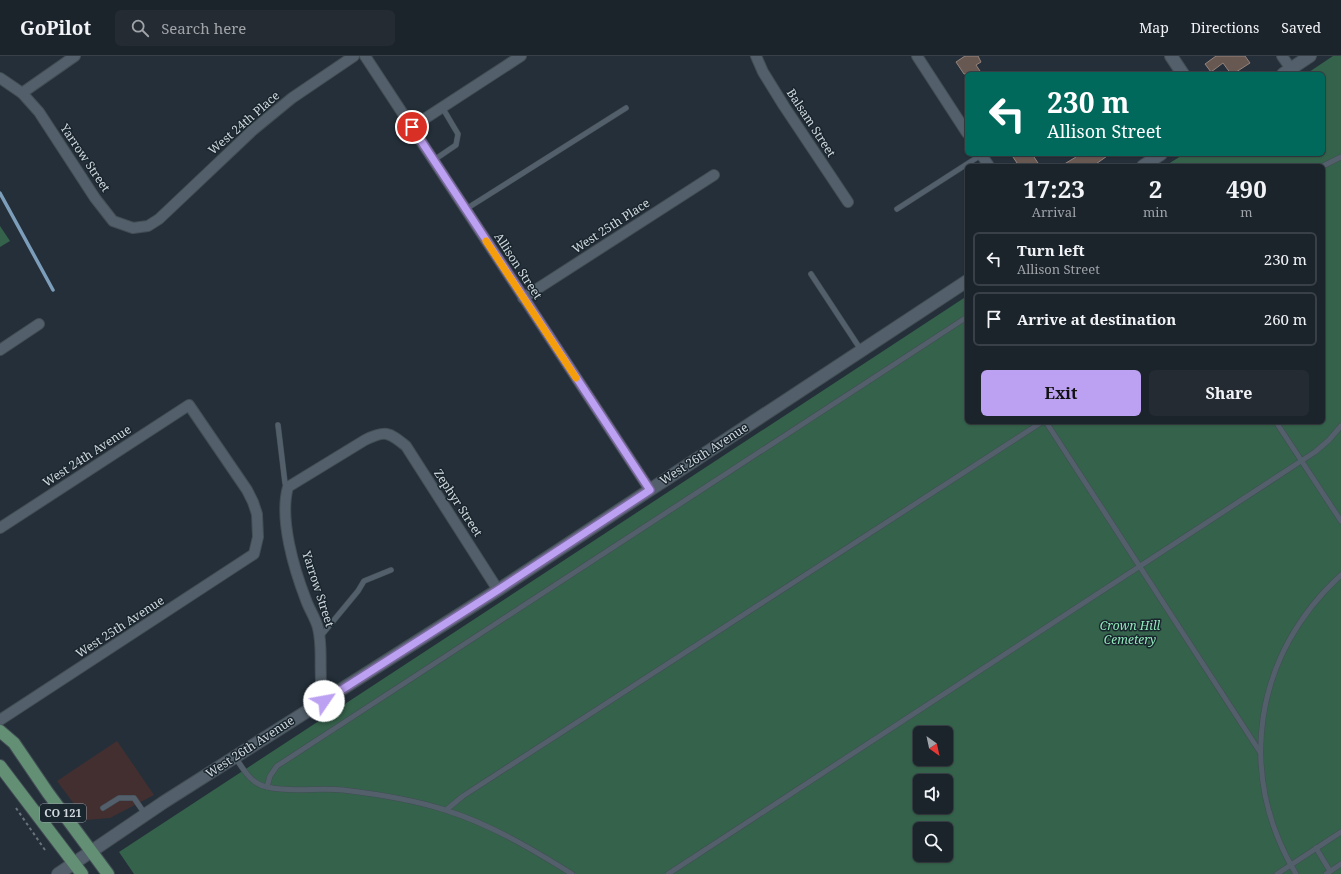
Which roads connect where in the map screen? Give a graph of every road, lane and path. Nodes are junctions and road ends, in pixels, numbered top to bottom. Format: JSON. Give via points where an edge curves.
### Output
{"nodes":[{"id":1,"x":75,"y":56,"type":"edge"},
{"id":2,"x":354,"y":56,"type":"edge"},
{"id":3,"x":365,"y":56,"type":"edge"},
{"id":4,"x":521,"y":56,"type":"edge"},
{"id":5,"x":756,"y":56,"type":"edge"},
{"id":6,"x":917,"y":56,"type":"edge"},
{"id":7,"x":1171,"y":56,"type":"edge"},
{"id":8,"x":1282,"y":56,"type":"edge"},
{"id":9,"x":1310,"y":56,"type":"edge"},
{"id":10,"x":1287,"y":71,"type":"edge"},
{"id":11,"x":1182,"y":72,"type":"edge"},
{"id":12,"x":0,"y":78,"type":"edge"},
{"id":13,"x":22,"y":93,"type":"junction"},
{"id":14,"x":442,"y":107,"type":"junction"},
{"id":15,"x":626,"y":108,"type":"dead end"},
{"id":16,"x":412,"y":127,"type":"junction"},
{"id":17,"x":965,"y":130,"type":"edge"},
{"id":18,"x":979,"y":156,"type":"edge"},
{"id":19,"x":1158,"y":156,"type":"edge"},
{"id":20,"x":1341,"y":157,"type":"edge"},
{"id":21,"x":434,"y":160,"type":"junction"},
{"id":22,"x":967,"y":164,"type":"edge"},
{"id":23,"x":1146,"y":164,"type":"edge"},
{"id":24,"x":965,"y":165,"type":"edge"},
{"id":25,"x":1325,"y":165,"type":"edge"},
{"id":26,"x":714,"y":175,"type":"dead end"},
{"id":27,"x":848,"y":202,"type":"dead end"},
{"id":28,"x":466,"y":209,"type":"junction"},
{"id":29,"x":897,"y":209,"type":"dead end"},
{"id":30,"x":159,"y":219,"type":"joint"},
{"id":31,"x":811,"y":274,"type":"dead end"},
{"id":32,"x":965,"y":282,"type":"edge"},
{"id":33,"x":523,"y":298,"type":"junction"},
{"id":34,"x":965,"y":318,"type":"edge"},
{"id":35,"x":39,"y":324,"type":"dead end"},
{"id":36,"x":0,"y":350,"type":"edge"},
{"id":37,"x":862,"y":351,"type":"junction"},
{"id":38,"x":1039,"y":424,"type":"edge"},
{"id":39,"x":1047,"y":424,"type":"edge"},
{"id":40,"x":1277,"y":424,"type":"edge"},
{"id":41,"x":278,"y":425,"type":"dead end"},
{"id":42,"x":1341,"y":426,"type":"edge"},
{"id":43,"x":1301,"y":461,"type":"junction"},
{"id":44,"x":288,"y":487,"type":"junction"},
{"id":45,"x":650,"y":490,"type":"junction"},
{"id":46,"x":1341,"y":521,"type":"edge"},
{"id":47,"x":0,"y":528,"type":"edge"},
{"id":48,"x":254,"y":554,"type":"joint"},
{"id":49,"x":1140,"y":566,"type":"junction"},
{"id":50,"x":391,"y":570,"type":"dead end"},
{"id":51,"x":1341,"y":575,"type":"edge"},
{"id":52,"x":498,"y":590,"type":"junction"},
{"id":53,"x":320,"y":638,"type":"junction"},
{"id":54,"x":324,"y":701,"type":"junction"},
{"id":55,"x":0,"y":720,"type":"edge"},
{"id":56,"x":0,"y":731,"type":"edge"},
{"id":57,"x":1260,"y":752,"type":"junction"},
{"id":58,"x":235,"y":757,"type":"junction"},
{"id":59,"x":0,"y":766,"type":"edge"},
{"id":60,"x":267,"y":787,"type":"junction"},
{"id":61,"x":13,"y":803,"type":"dead end"},
{"id":62,"x":103,"y":808,"type":"dead end"},
{"id":63,"x":446,"y":810,"type":"junction"},
{"id":64,"x":146,"y":815,"type":"junction"},
{"id":65,"x":1341,"y":832,"type":"edge"},
{"id":66,"x":1316,"y":848,"type":"junction"},
{"id":67,"x":45,"y":850,"type":"dead end"},
{"id":68,"x":92,"y":852,"type":"junction"},
{"id":69,"x":74,"y":863,"type":"junction"},
{"id":70,"x":1341,"y":864,"type":"edge"},
{"id":71,"x":1290,"y":865,"type":"junction"},
{"id":72,"x":1328,"y":873,"type":"edge"},
{"id":73,"x":58,"y":874,"type":"edge"},
{"id":74,"x":82,"y":874,"type":"edge"},
{"id":75,"x":108,"y":874,"type":"edge"},
{"id":76,"x":572,"y":874,"type":"edge"},
{"id":77,"x":668,"y":874,"type":"edge"},
{"id":78,"x":1277,"y":874,"type":"edge"},
{"id":79,"x":1296,"y":874,"type":"edge"}],
"edges":[{"from":1,"to":13,"type":"street"},
{"from":2,"to":30,"type":"street","name":"West 24th Place","via":[[292,98],[253,130]]},
{"from":3,"to":16,"type":"street","name":"Allison Street"},
{"from":4,"to":14,"type":"street"},
{"from":5,"to":27,"type":"street","name":"Balsam Street","via":[[784,106]]},
{"from":6,"to":17,"type":"street"},
{"from":7,"to":11,"type":"street"},
{"from":8,"to":10,"type":"street"},
{"from":9,"to":10,"type":"street"},
{"from":12,"to":13,"type":"street","name":"Yarrow Street"},
{"from":13,"to":30,"type":"street","name":"Yarrow Street","via":[[39,112],[113,221],[134,228],[148,226]]},
{"from":14,"to":16,"type":"street"},
{"from":14,"to":21,"type":"lane","via":[[458,134],[456,146]]},
{"from":15,"to":28,"type":"lane"},
{"from":16,"to":21,"type":"street","name":"Allison Street"},
{"from":18,"to":22,"type":"lane"},
{"from":19,"to":23,"type":"street"},
{"from":20,"to":25,"type":"lane"},
{"from":21,"to":28,"type":"street","name":"Allison Street"},
{"from":24,"to":29,"type":"lane"},
{"from":26,"to":33,"type":"street","name":"West 25th Place"},
{"from":28,"to":33,"type":"street","name":"Allison Street"},
{"from":31,"to":37,"type":"lane"},
{"from":32,"to":37,"type":"street","name":"West 26th Avenue"},
{"from":33,"to":45,"type":"street","name":"Allison Street"},
{"from":34,"to":60,"type":"lane","via":[[277,766],[270,776]]},
{"from":35,"to":36,"type":"street"},
{"from":37,"to":45,"type":"street","name":"West 26th Avenue"},
{"from":38,"to":63,"type":"lane","via":[[463,796]]},
{"from":39,"to":49,"type":"lane"},
{"from":40,"to":43,"type":"lane"},
{"from":41,"to":44,"type":"lane"},
{"from":42,"to":43,"type":"lane","via":[[1329,440]]},
{"from":43,"to":46,"type":"lane"},
{"from":43,"to":49,"type":"lane"},
{"from":44,"to":52,"type":"street","name":"Zephyr Street","via":[[365,440],[378,434],[391,434],[406,446]]},
{"from":44,"to":53,"type":"street","name":"Yarrow Street","via":[[285,506],[291,549],[305,599],[318,627]]},
{"from":45,"to":52,"type":"street","name":"West 26th Avenue"},
{"from":47,"to":48,"type":"street","name":"West 24th Avenue","via":[[189,404],[253,502],[257,514],[258,537]]},
{"from":48,"to":55,"type":"street","name":"West 25th Avenue"},
{"from":49,"to":57,"type":"lane"},
{"from":49,"to":77,"type":"lane"},
{"from":50,"to":53,"type":"lane","via":[[364,581]]},
{"from":51,"to":57,"type":"lane","via":[[1312,605],[1285,646],[1268,690]]},
{"from":52,"to":54,"type":"street","name":"West 26th Avenue"},
{"from":53,"to":54,"type":"street","name":"Yarrow Street","via":[[320,687]]},
{"from":54,"to":58,"type":"street","name":"West 26th Avenue"},
{"from":56,"to":68,"type":"main road","number":"CO 121","via":[[14,743]]},
{"from":57,"to":71,"type":"lane","via":[[1268,810],[1277,838]]},
{"from":58,"to":60,"type":"lane","via":[[256,784]]},
{"from":58,"to":64,"type":"street","name":"West 26th Avenue"},
{"from":59,"to":69,"type":"main road","number":"CO 121"},
{"from":60,"to":63,"type":"lane","via":[[348,790]]},
{"from":61,"to":67,"type":"path"},
{"from":62,"to":64,"type":"lane","via":[[119,798],[134,798]]},
{"from":63,"to":76,"type":"lane","via":[[527,847]]},
{"from":64,"to":68,"type":"street","name":"West 26th Avenue"},
{"from":65,"to":66,"type":"lane"},
{"from":66,"to":71,"type":"lane"},
{"from":66,"to":72,"type":"lane"},
{"from":68,"to":69,"type":"street","name":"West 26th Avenue"},
{"from":68,"to":75,"type":"main road","number":"CO 121"},
{"from":69,"to":73,"type":"street","name":"West 26th Avenue"},
{"from":69,"to":74,"type":"main road","number":"CO 121"},
{"from":70,"to":72,"type":"lane"},
{"from":71,"to":78,"type":"lane"},
{"from":71,"to":79,"type":"lane"}]}
